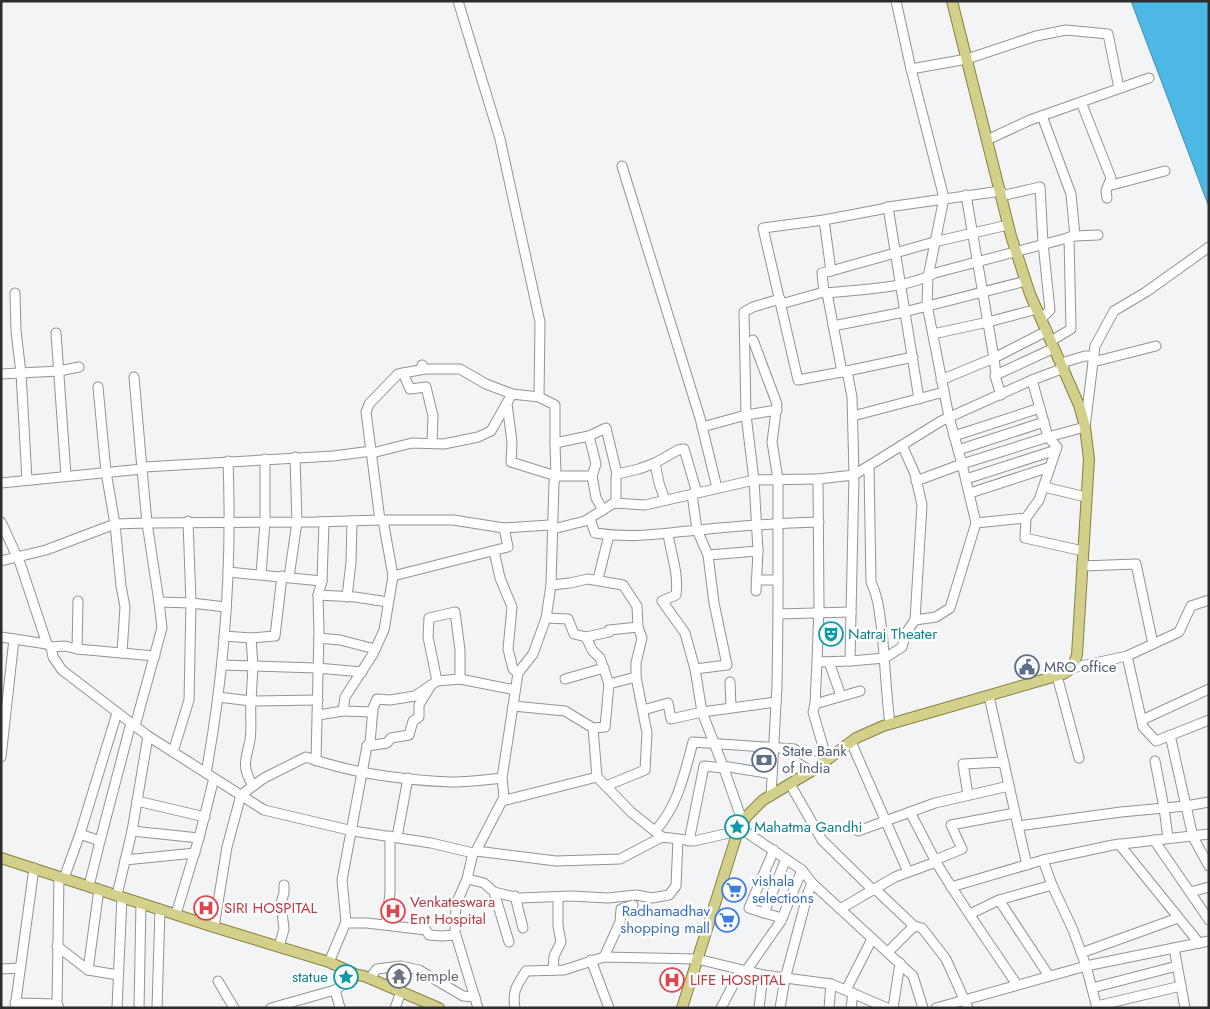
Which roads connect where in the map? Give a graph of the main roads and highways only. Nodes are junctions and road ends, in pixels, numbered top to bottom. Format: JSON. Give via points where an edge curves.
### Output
{"nodes":[{"id":1,"x":952,"y":1,"type":"edge"},
{"id":2,"x":1,"y":858,"type":"edge"},
{"id":3,"x":439,"y":1008,"type":"edge"},
{"id":4,"x":682,"y":1008,"type":"edge"}],
"edges":[{"from":1,"to":4,"type":"main road","via":[[1016,252],[1046,331],[1080,405],[1085,427],[1089,459],[1077,655],[1072,668],[1063,674],[890,724],[851,742],[824,763],[763,800],[746,816],[740,827]]},
{"from":2,"to":3,"type":"main road","via":[[329,962]]}]}
